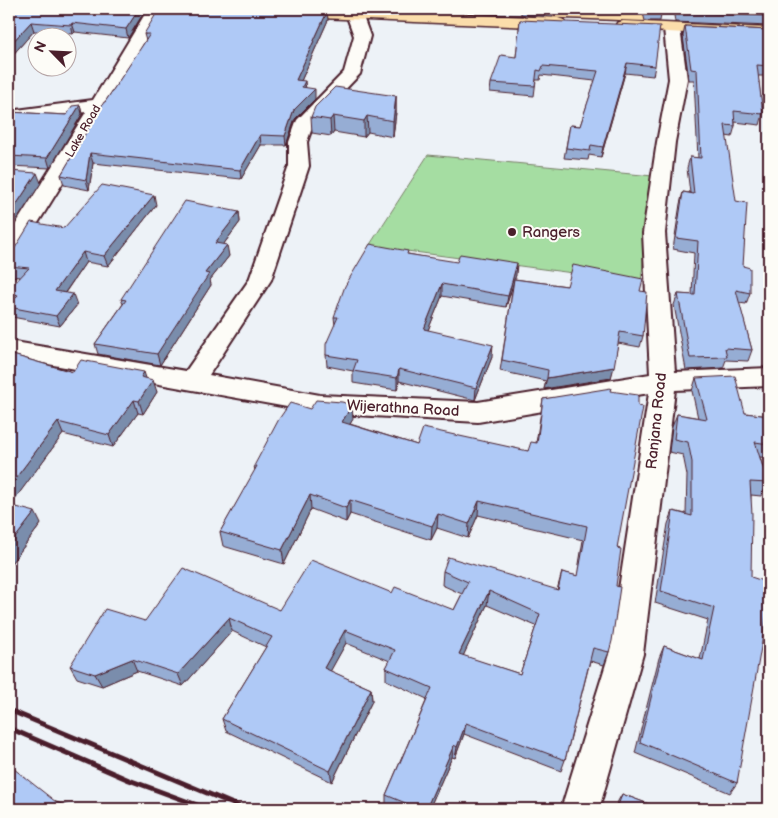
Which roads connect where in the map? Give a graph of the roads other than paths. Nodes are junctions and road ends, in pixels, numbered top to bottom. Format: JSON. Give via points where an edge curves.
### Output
{"nodes":[{"id":1,"x":155,"y":9,"type":"edge"},
{"id":2,"x":225,"y":9,"type":"edge"},
{"id":3,"x":457,"y":9,"type":"edge"},
{"id":4,"x":354,"y":14,"type":"junction"},
{"id":5,"x":769,"y":23,"type":"edge"},
{"id":6,"x":672,"y":28,"type":"junction"},
{"id":7,"x":769,"y":33,"type":"edge"},
{"id":8,"x":97,"y":105,"type":"junction"},
{"id":9,"x":9,"y":116,"type":"edge"},
{"id":10,"x":9,"y":252,"type":"edge"},
{"id":11,"x":9,"y":349,"type":"edge"},
{"id":12,"x":769,"y":377,"type":"edge"},
{"id":13,"x":663,"y":381,"type":"junction"},
{"id":14,"x":192,"y":382,"type":"junction"},
{"id":15,"x":580,"y":809,"type":"edge"}],
"edges":[{"from":1,"to":8,"type":"street","name":"Lake Road"},
{"from":2,"to":4,"type":"highway"},
{"from":3,"to":5,"type":"highway"},
{"from":4,"to":6,"type":"highway"},
{"from":4,"to":14,"type":"street","via":[[362,36],[352,74],[306,120],[298,142],[299,166],[260,280]]},
{"from":6,"to":7,"type":"highway"},
{"from":6,"to":13,"type":"street","name":"Ranjana Road","via":[[678,79],[654,233]]},
{"from":8,"to":9,"type":"street"},
{"from":8,"to":10,"type":"street","name":"Lake Road","via":[[47,175]]},
{"from":11,"to":14,"type":"street","name":"Wijerathna Road"},
{"from":12,"to":13,"type":"street","name":"Wijerathna Road"},
{"from":13,"to":14,"type":"street","name":"Wijerathna Road","via":[[478,412],[320,404]]},
{"from":13,"to":15,"type":"street","name":"Ranjana Road","via":[[626,654]]}]}
